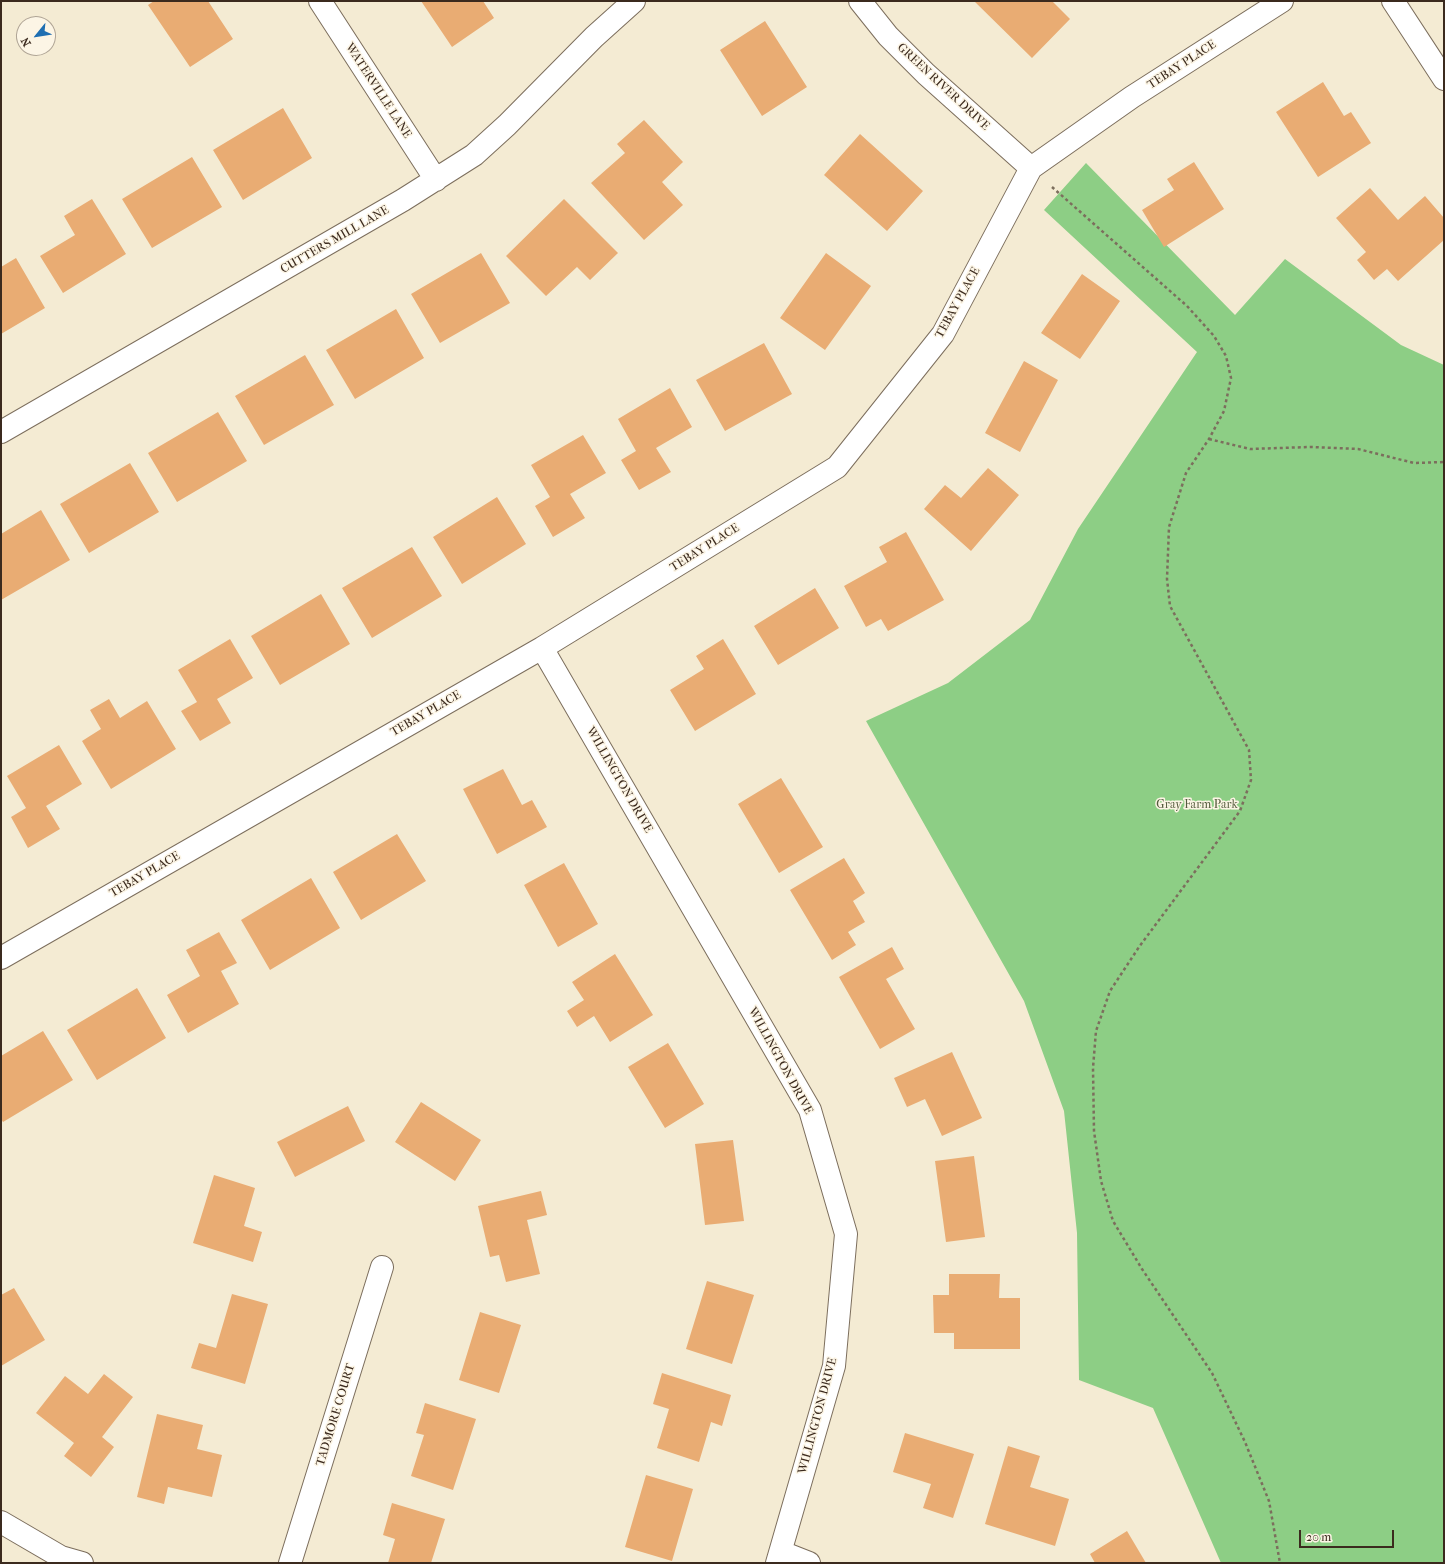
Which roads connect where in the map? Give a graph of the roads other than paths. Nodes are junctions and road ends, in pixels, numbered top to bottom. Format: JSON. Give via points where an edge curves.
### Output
{"nodes":[{"id":1,"x":320,"y":1,"type":"edge"},
{"id":2,"x":634,"y":1,"type":"edge"},
{"id":3,"x":860,"y":1,"type":"edge"},
{"id":4,"x":1282,"y":1,"type":"edge"},
{"id":5,"x":1393,"y":1,"type":"edge"},
{"id":6,"x":1444,"y":79,"type":"edge"},
{"id":7,"x":1031,"y":168,"type":"junction"},
{"id":8,"x":436,"y":180,"type":"junction"},
{"id":9,"x":1,"y":432,"type":"edge"},
{"id":10,"x":542,"y":648,"type":"junction"},
{"id":11,"x":1,"y":958,"type":"edge"},
{"id":12,"x":382,"y":1267,"type":"dead end"},
{"id":13,"x":1,"y":1522,"type":"edge"},
{"id":14,"x":779,"y":1558,"type":"edge"},
{"id":15,"x":82,"y":1563,"type":"edge"},
{"id":16,"x":290,"y":1563,"type":"edge"},
{"id":17,"x":809,"y":1563,"type":"edge"}],
"edges":[{"from":1,"to":8,"type":"street","name":"WATERVILLE LANE"},
{"from":2,"to":8,"type":"street","name":"CUTTERS MILL LANE","via":[[474,156]]},
{"from":3,"to":7,"type":"street","name":"GREEN RIVER DRIVE","via":[[888,36],[926,74]]},
{"from":4,"to":7,"type":"street","name":"TEBAY PLACE","via":[[1132,97]]},
{"from":5,"to":6,"type":"street"},
{"from":7,"to":10,"type":"street","name":"TEBAY PLACE","via":[[943,334],[837,467]]},
{"from":8,"to":9,"type":"street","name":"CUTTERS MILL LANE"},
{"from":10,"to":11,"type":"street","name":"TEBAY PLACE"},
{"from":10,"to":14,"type":"street","name":"WILLINGTON DRIVE","via":[[810,1110],[846,1234],[834,1366]]},
{"from":12,"to":16,"type":"street","name":"TADMORE COURT"},
{"from":13,"to":15,"type":"street","via":[[61,1557]]},
{"from":14,"to":17,"type":"street"}]}
